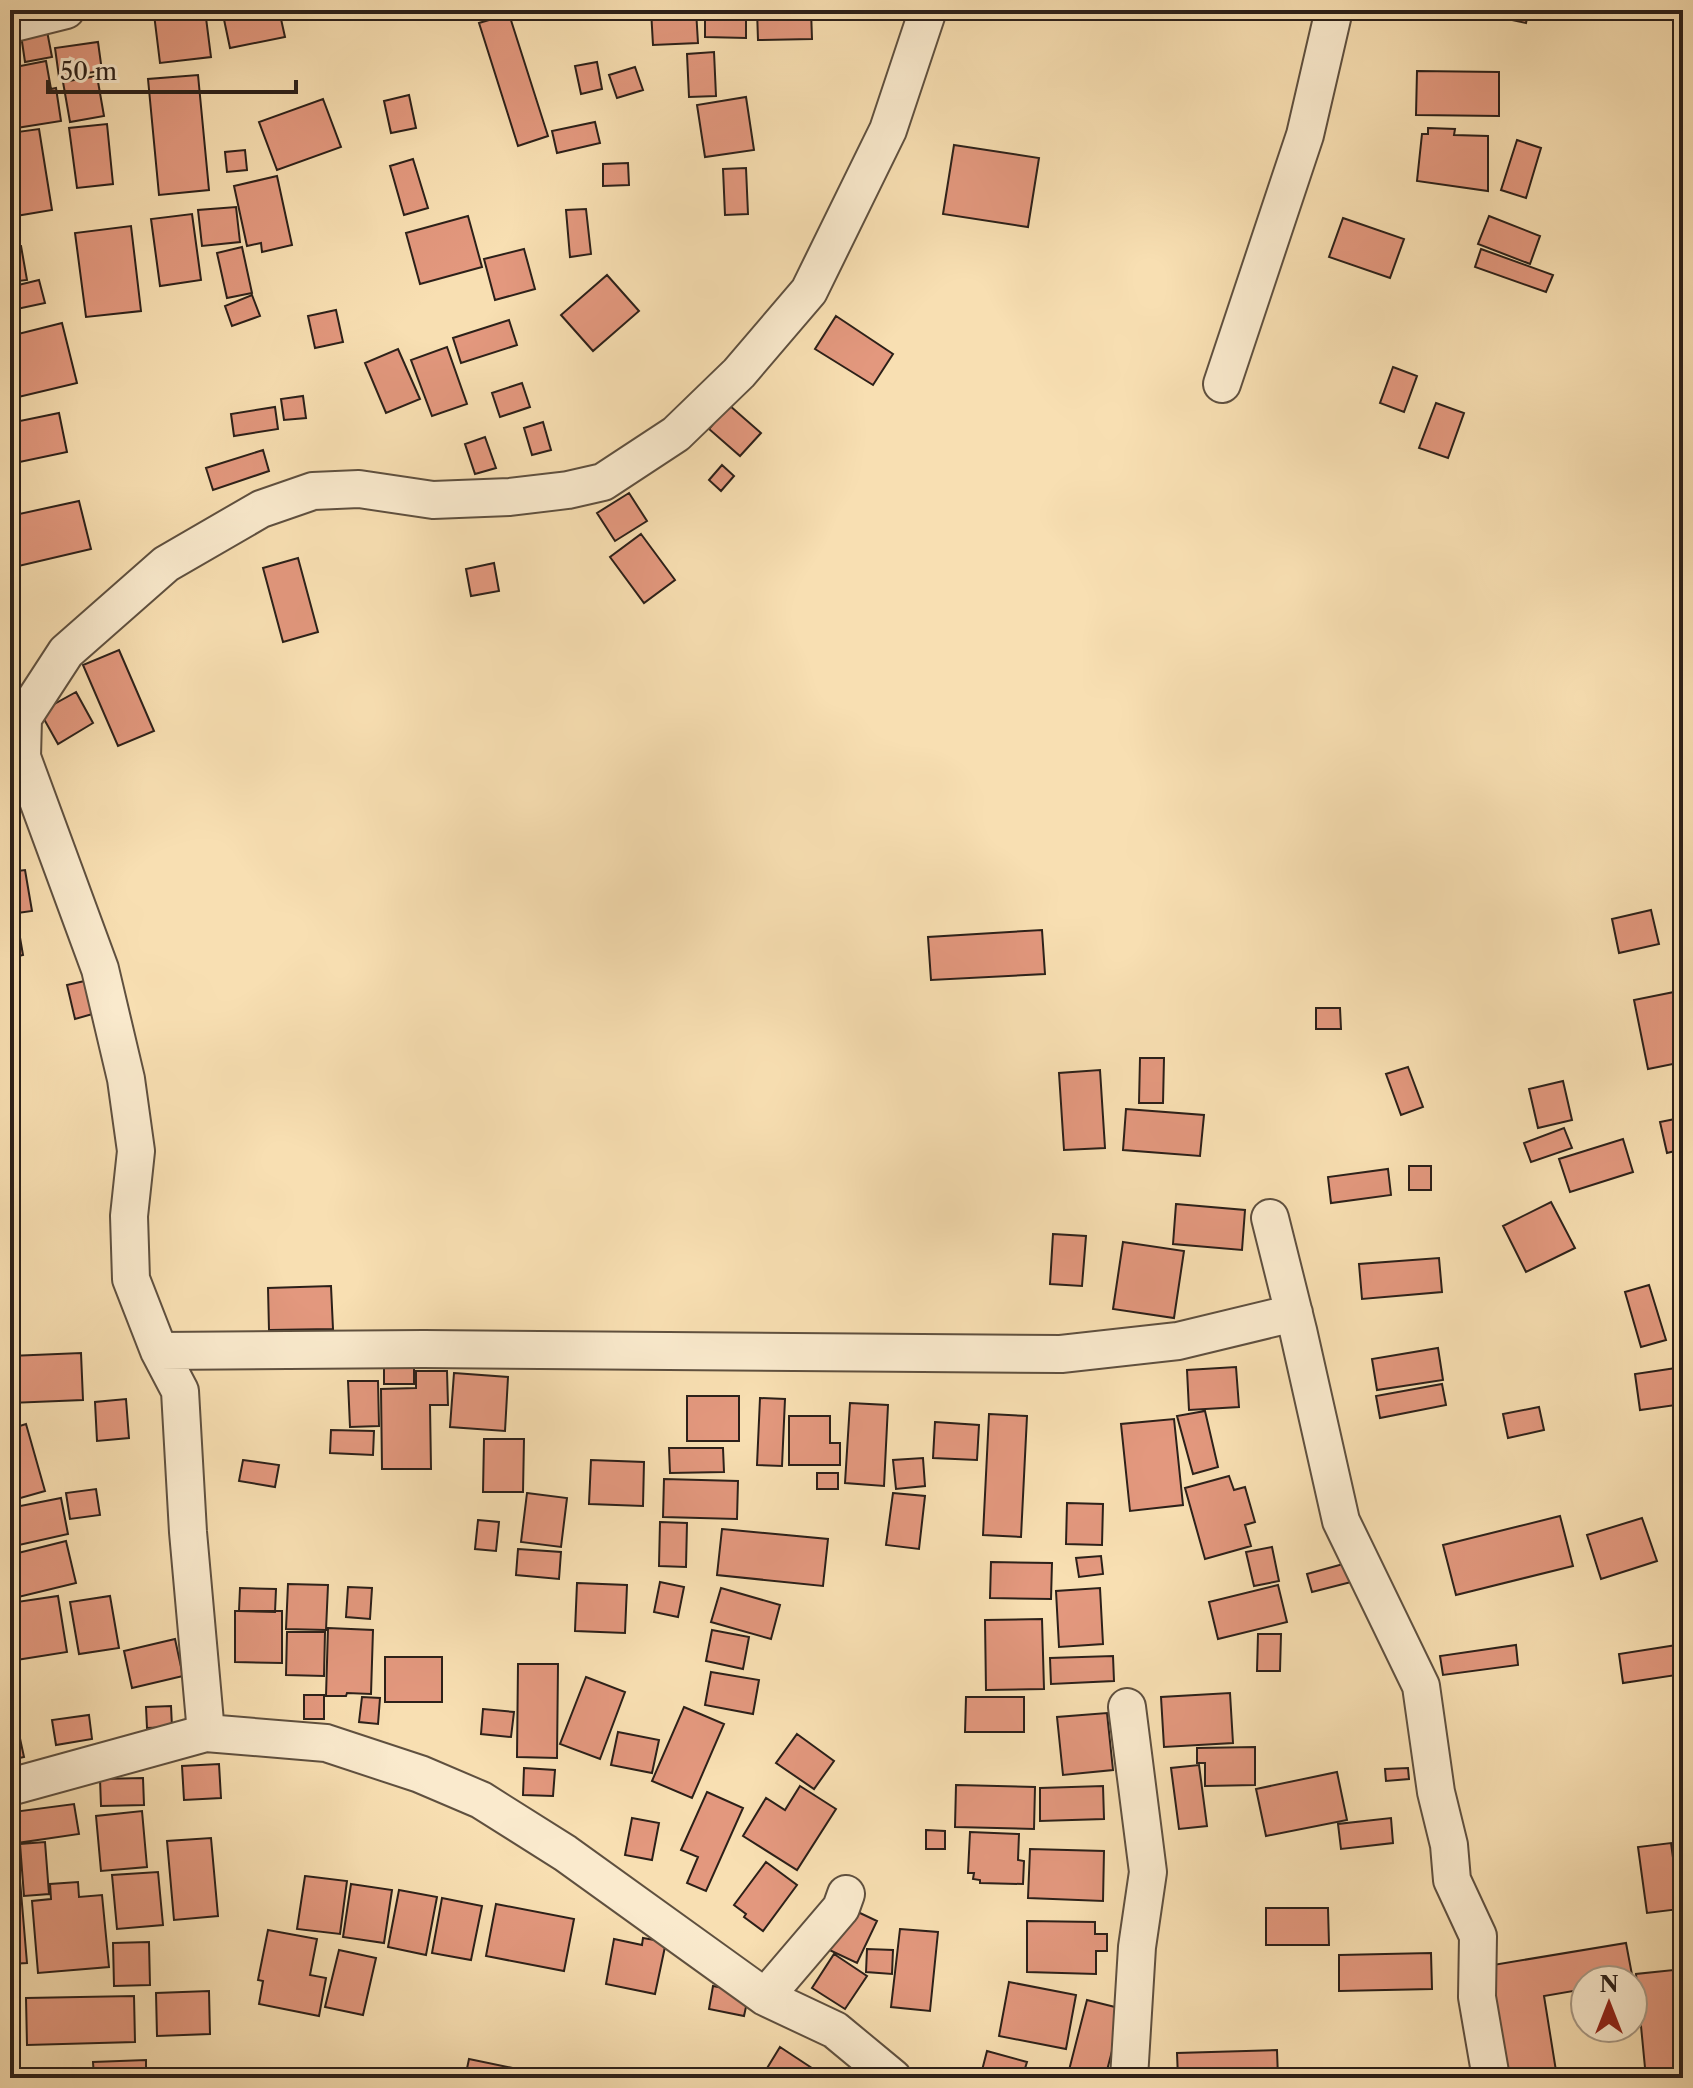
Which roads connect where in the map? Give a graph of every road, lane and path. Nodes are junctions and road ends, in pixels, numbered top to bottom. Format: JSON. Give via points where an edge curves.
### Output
{"nodes":[{"id":1,"x":66,"y":10,"type":"edge"},
{"id":2,"x":928,"y":10,"type":"edge"},
{"id":3,"x":1334,"y":10,"type":"edge"},
{"id":4,"x":10,"y":24,"type":"edge"},
{"id":5,"x":1222,"y":384,"type":"dead end"},
{"id":6,"x":16,"y":737,"type":"edge"},
{"id":7,"x":1270,"y":1218,"type":"dead end"},
{"id":8,"x":1294,"y":1313,"type":"junction"},
{"id":9,"x":159,"y":1351,"type":"junction"},
{"id":10,"x":1127,"y":1707,"type":"dead end"},
{"id":11,"x":206,"y":1733,"type":"junction"},
{"id":12,"x":10,"y":1787,"type":"edge"},
{"id":13,"x":846,"y":1894,"type":"dead end"},
{"id":14,"x":765,"y":1997,"type":"junction"},
{"id":15,"x":893,"y":2078,"type":"edge"},
{"id":16,"x":1129,"y":2078,"type":"edge"},
{"id":17,"x":1491,"y":2078,"type":"edge"}],
"edges":[{"from":1,"to":4,"type":"street"},
{"from":2,"to":6,"type":"street","via":[[888,130],[809,291],[739,373],[676,434],[603,482],[568,490],[433,500],[359,489],[313,491],[261,509],[166,564],[66,652]]},
{"from":3,"to":5,"type":"street","via":[[1305,135]]},
{"from":6,"to":9,"type":"street","via":[[100,969],[126,1079],[136,1151],[129,1216],[131,1279]]},
{"from":7,"to":8,"type":"street"},
{"from":8,"to":9,"type":"street","via":[[1178,1341],[1061,1354]]},
{"from":8,"to":17,"type":"street","via":[[1341,1521],[1421,1686],[1452,1880],[1478,1936],[1477,1997]]},
{"from":9,"to":11,"type":"street","via":[[180,1391]]},
{"from":10,"to":16,"type":"street","via":[[1148,1872],[1137,1947]]},
{"from":11,"to":12,"type":"street"},
{"from":11,"to":14,"type":"street","via":[[326,1743],[481,1800],[565,1853]]},
{"from":13,"to":14,"type":"street","via":[[841,1908]]},
{"from":14,"to":15,"type":"street","via":[[835,2030]]}]}
